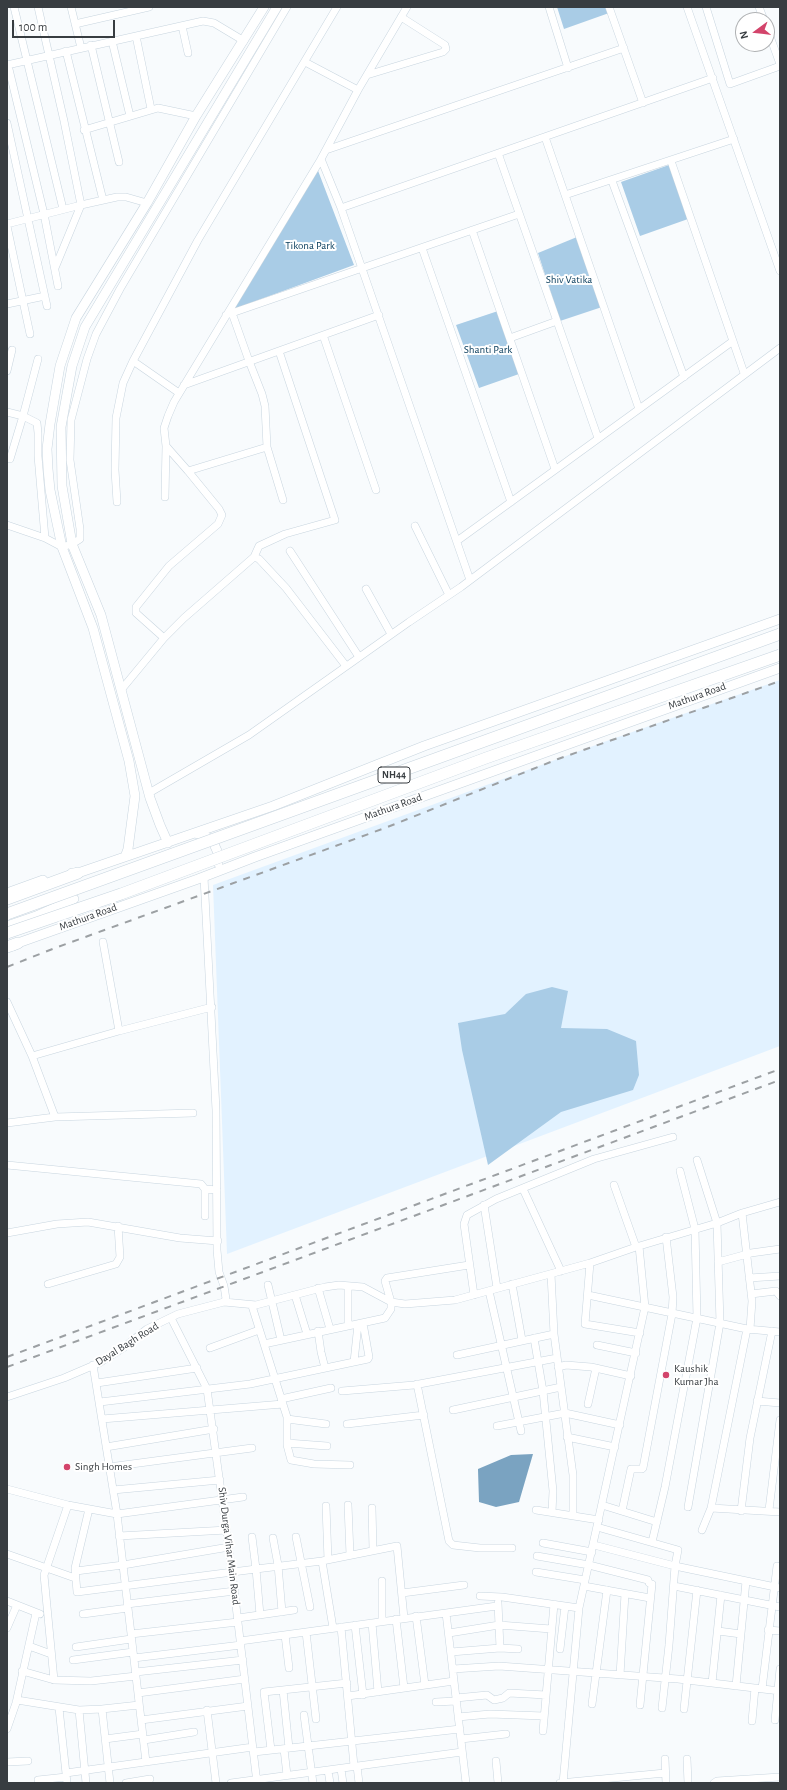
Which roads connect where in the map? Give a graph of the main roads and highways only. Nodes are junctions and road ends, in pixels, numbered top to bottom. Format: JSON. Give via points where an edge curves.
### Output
{"nodes":[{"id":1,"x":264,"y":7,"type":"edge"},
{"id":2,"x":277,"y":7,"type":"edge"},
{"id":3,"x":124,"y":263,"type":"junction"},
{"id":4,"x":132,"y":268,"type":"road end"},
{"id":5,"x":780,"y":619,"type":"edge"},
{"id":6,"x":780,"y":634,"type":"edge"},
{"id":7,"x":780,"y":655,"type":"edge"},
{"id":8,"x":780,"y":668,"type":"edge"},
{"id":9,"x":195,"y":833,"type":"junction"},
{"id":10,"x":168,"y":842,"type":"junction"},
{"id":11,"x":126,"y":857,"type":"junction"},
{"id":12,"x":216,"y":872,"type":"junction"},
{"id":13,"x":73,"y":875,"type":"junction"},
{"id":14,"x":7,"y":893,"type":"edge"},
{"id":15,"x":7,"y":899,"type":"edge"},
{"id":16,"x":74,"y":899,"type":"junction"},
{"id":17,"x":7,"y":914,"type":"edge"},
{"id":18,"x":88,"y":918,"type":"junction"},
{"id":19,"x":7,"y":926,"type":"edge"},
{"id":20,"x":7,"y":933,"type":"edge"},
{"id":21,"x":18,"y":943,"type":"joint"},
{"id":22,"x":7,"y":949,"type":"edge"}],
"edges":[{"from":1,"to":11,"type":"main road","via":[[76,318],[60,366],[50,424],[47,449],[50,490],[62,547],[93,628],[129,761],[135,796]]},
{"from":2,"to":3,"type":"main road"},
{"from":3,"to":4,"type":"main road"},
{"from":3,"to":10,"type":"main road","via":[[85,327],[72,366],[61,427],[62,486],[72,544],[101,615],[149,793]]},
{"from":5,"to":9,"type":"main road","via":[[424,746],[273,806]]},
{"from":6,"to":17,"type":"highway","number":"NH44","bridge":true},
{"from":7,"to":20,"type":"highway","name":"Mathura Road","number":"NH44","bridge":true,"via":[[486,758],[136,888]]},
{"from":8,"to":12,"type":"main road","name":"Mathura Road"},
{"from":9,"to":10,"type":"main road"},
{"from":9,"to":12,"type":"main road","via":[[207,837],[214,844],[218,853]]},
{"from":10,"to":11,"type":"main road"},
{"from":11,"to":13,"type":"main road"},
{"from":12,"to":18,"type":"main road","name":"Mathura Road"},
{"from":13,"to":14,"type":"main road","via":[[65,872]]},
{"from":13,"to":15,"type":"highway"},
{"from":13,"to":16,"type":"main road"},
{"from":16,"to":18,"type":"main road"},
{"from":16,"to":19,"type":"main road"},
{"from":18,"to":21,"type":"main road","name":"Mathura Road"},
{"from":21,"to":22,"type":"highway"}]}
